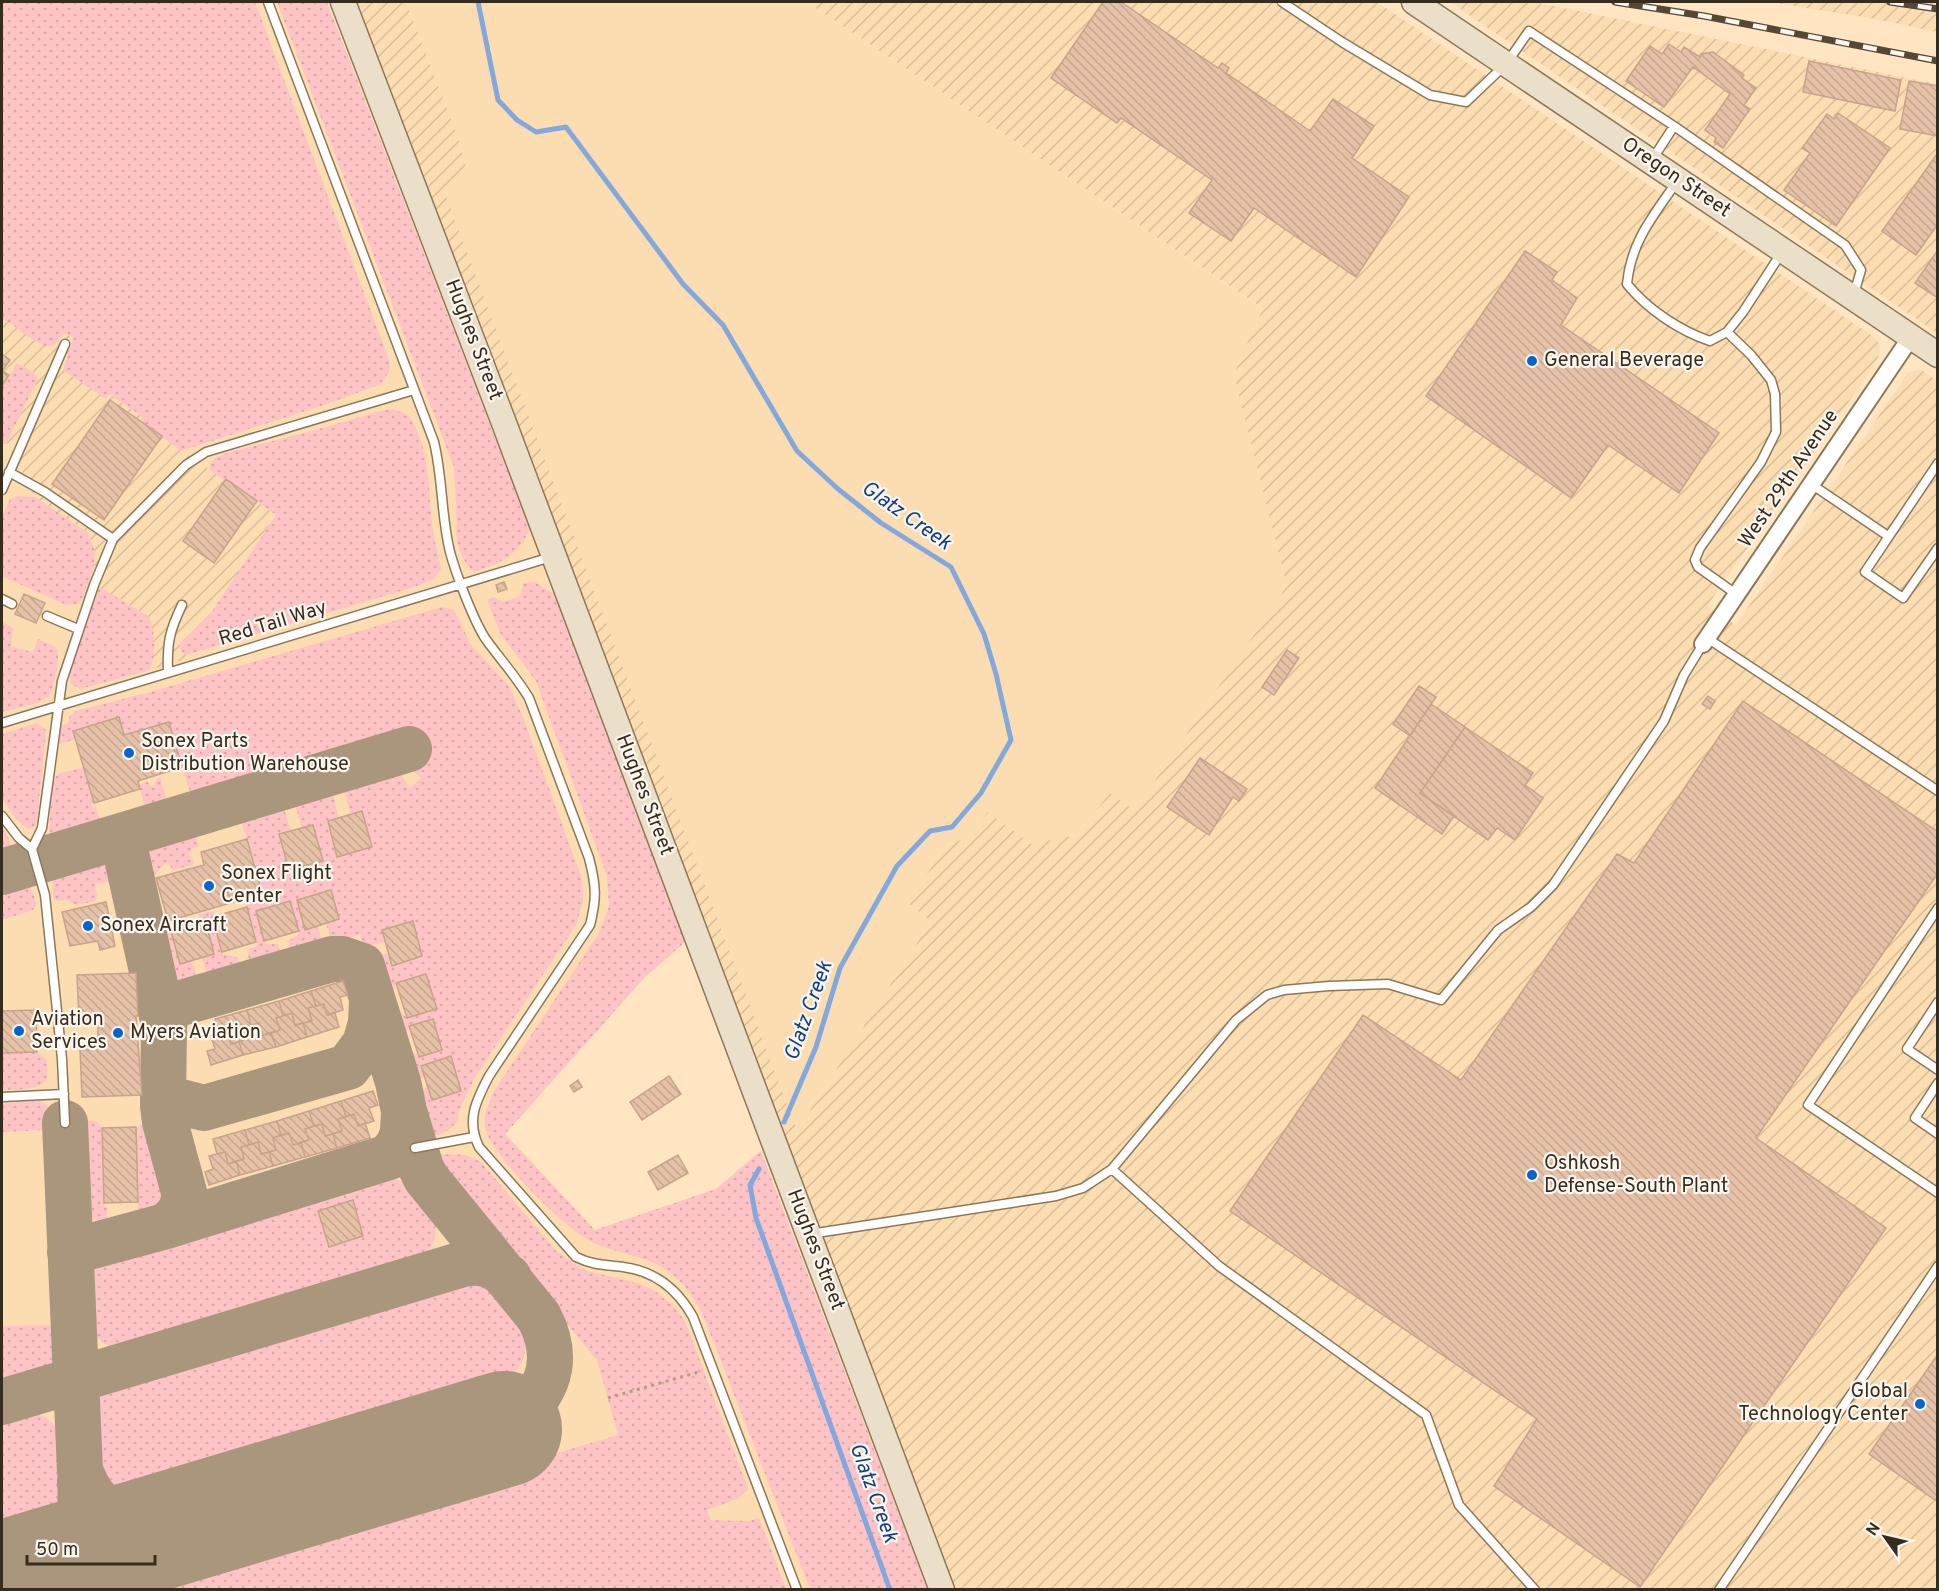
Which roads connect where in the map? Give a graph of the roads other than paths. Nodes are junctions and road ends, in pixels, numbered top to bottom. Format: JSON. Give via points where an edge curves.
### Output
{"nodes":[{"id":1,"x":268,"y":2,"type":"edge"},
{"id":2,"x":343,"y":2,"type":"edge"},
{"id":3,"x":1282,"y":2,"type":"edge"},
{"id":4,"x":1414,"y":2,"type":"edge"},
{"id":5,"x":1506,"y":64,"type":"junction"},
{"id":6,"x":1674,"y":126,"type":"junction"},
{"id":7,"x":1652,"y":160,"type":"junction"},
{"id":8,"x":1678,"y":180,"type":"junction"},
{"id":9,"x":1782,"y":251,"type":"junction"},
{"id":10,"x":1853,"y":298,"type":"junction"},
{"id":11,"x":1726,"y":332,"type":"junction"},
{"id":12,"x":1911,"y":337,"type":"junction"},
{"id":13,"x":65,"y":344,"type":"dead end"},
{"id":14,"x":1938,"y":355,"type":"edge"},
{"id":15,"x":414,"y":390,"type":"junction"},
{"id":16,"x":1938,"y":463,"type":"edge"},
{"id":17,"x":9,"y":472,"type":"junction"},
{"id":18,"x":1811,"y":484,"type":"junction"},
{"id":19,"x":2,"y":490,"type":"edge"},
{"id":20,"x":1888,"y":536,"type":"junction"},
{"id":21,"x":113,"y":539,"type":"junction"},
{"id":22,"x":1938,"y":548,"type":"edge"},
{"id":23,"x":554,"y":556,"type":"junction"},
{"id":24,"x":462,"y":585,"type":"junction"},
{"id":25,"x":1736,"y":594,"type":"junction"},
{"id":26,"x":2,"y":599,"type":"edge"},
{"id":27,"x":12,"y":604,"type":"dead end"},
{"id":28,"x":182,"y":605,"type":"dead end"},
{"id":29,"x":46,"y":616,"type":"dead end"},
{"id":30,"x":78,"y":629,"type":"junction"},
{"id":31,"x":1705,"y":641,"type":"junction"},
{"id":32,"x":168,"y":673,"type":"junction"},
{"id":33,"x":57,"y":706,"type":"junction"},
{"id":34,"x":2,"y":723,"type":"edge"},
{"id":35,"x":1938,"y":791,"type":"edge"},
{"id":36,"x":2,"y":816,"type":"edge"},
{"id":37,"x":32,"y":849,"type":"junction"},
{"id":38,"x":1938,"y":908,"type":"edge"},
{"id":39,"x":1936,"y":1006,"type":"edge"},
{"id":40,"x":1938,"y":1070,"type":"edge"},
{"id":41,"x":1938,"y":1083,"type":"edge"},
{"id":42,"x":64,"y":1094,"type":"junction"},
{"id":43,"x":2,"y":1097,"type":"edge"},
{"id":44,"x":65,"y":1123,"type":"dead end"},
{"id":45,"x":1938,"y":1134,"type":"edge"},
{"id":46,"x":474,"y":1137,"type":"junction"},
{"id":47,"x":416,"y":1148,"type":"dead end"},
{"id":48,"x":1112,"y":1169,"type":"junction"},
{"id":49,"x":1938,"y":1193,"type":"edge"},
{"id":50,"x":809,"y":1234,"type":"junction"},
{"id":51,"x":1938,"y":1266,"type":"edge"},
{"id":52,"x":797,"y":1590,"type":"edge"},
{"id":53,"x":942,"y":1590,"type":"edge"},
{"id":54,"x":1535,"y":1590,"type":"edge"},
{"id":55,"x":1719,"y":1590,"type":"edge"}],
"edges":[{"from":1,"to":15,"type":"lane"},
{"from":2,"to":23,"type":"street","name":"Hughes Street"},
{"from":3,"to":5,"type":"lane","via":[[1430,95],[1466,102]]},
{"from":4,"to":5,"type":"street","name":"Oregon Street"},
{"from":5,"to":6,"type":"lane","via":[[1529,31]]},
{"from":5,"to":7,"type":"street","name":"Oregon Street"},
{"from":6,"to":7,"type":"lane"},
{"from":6,"to":10,"type":"lane","via":[[1845,245],[1861,270]]},
{"from":7,"to":8,"type":"street","name":"Oregon Street"},
{"from":8,"to":9,"type":"street","name":"Oregon Street"},
{"from":8,"to":11,"type":"lane","via":[[1640,235],[1629,263],[1628,284],[1637,297],[1690,334],[1710,341]]},
{"from":9,"to":10,"type":"street","name":"Oregon Street"},
{"from":9,"to":11,"type":"lane"},
{"from":10,"to":12,"type":"street","name":"Oregon Street"},
{"from":11,"to":25,"type":"lane","via":[[1751,355],[1771,380],[1776,394],[1776,432],[1770,446],[1695,560],[1698,567]]},
{"from":12,"to":14,"type":"street","name":"Oregon Street"},
{"from":12,"to":18,"type":"street","name":"West 29th Avenue"},
{"from":13,"to":17,"type":"lane"},
{"from":15,"to":21,"type":"lane","via":[[206,452],[186,465]]},
{"from":15,"to":24,"type":"lane","via":[[434,442],[450,554]]},
{"from":16,"to":20,"type":"lane"},
{"from":17,"to":19,"type":"lane"},
{"from":17,"to":21,"type":"lane"},
{"from":18,"to":20,"type":"lane"},
{"from":18,"to":25,"type":"street","name":"West 29th Avenue"},
{"from":20,"to":22,"type":"lane","via":[[1865,572],[1903,597]]},
{"from":21,"to":30,"type":"lane"},
{"from":23,"to":24,"type":"lane","name":"Red Tail Way"},
{"from":23,"to":50,"type":"street","name":"Hughes Street"},
{"from":24,"to":32,"type":"lane","name":"Red Tail Way"},
{"from":24,"to":46,"type":"lane","via":[[483,635],[529,698],[596,884],[590,925],[482,1090],[474,1111]]},
{"from":25,"to":31,"type":"street","name":"West 29th Avenue"},
{"from":26,"to":27,"type":"lane"},
{"from":28,"to":32,"type":"lane","via":[[170,630]]},
{"from":29,"to":30,"type":"lane"},
{"from":30,"to":33,"type":"lane"},
{"from":31,"to":35,"type":"lane"},
{"from":31,"to":48,"type":"lane","via":[[1684,675],[1664,721],[1553,885],[1531,907],[1498,930],[1441,1000],[1388,984],[1284,990],[1267,995],[1236,1020]]},
{"from":32,"to":33,"type":"lane","name":"Red Tail Way"},
{"from":33,"to":34,"type":"lane","name":"Red Tail Way"},
{"from":33,"to":37,"type":"lane","via":[[42,828]]},
{"from":36,"to":37,"type":"lane"},
{"from":37,"to":42,"type":"lane","via":[[45,895]]},
{"from":38,"to":49,"type":"lane","via":[[1808,1105]]},
{"from":39,"to":40,"type":"lane","via":[[1907,1049]]},
{"from":41,"to":45,"type":"lane","via":[[1915,1118]]},
{"from":42,"to":43,"type":"lane"},
{"from":42,"to":44,"type":"lane"},
{"from":46,"to":47,"type":"lane"},
{"from":46,"to":52,"type":"lane","via":[[576,1257],[598,1265],[641,1271],[671,1287],[683,1299]]},
{"from":48,"to":50,"type":"lane","via":[[1083,1188],[1056,1196]]},
{"from":48,"to":54,"type":"lane","via":[[1219,1266],[1426,1415],[1459,1505]]},
{"from":50,"to":53,"type":"street","name":"Hughes Street"},
{"from":51,"to":55,"type":"lane"}]}
